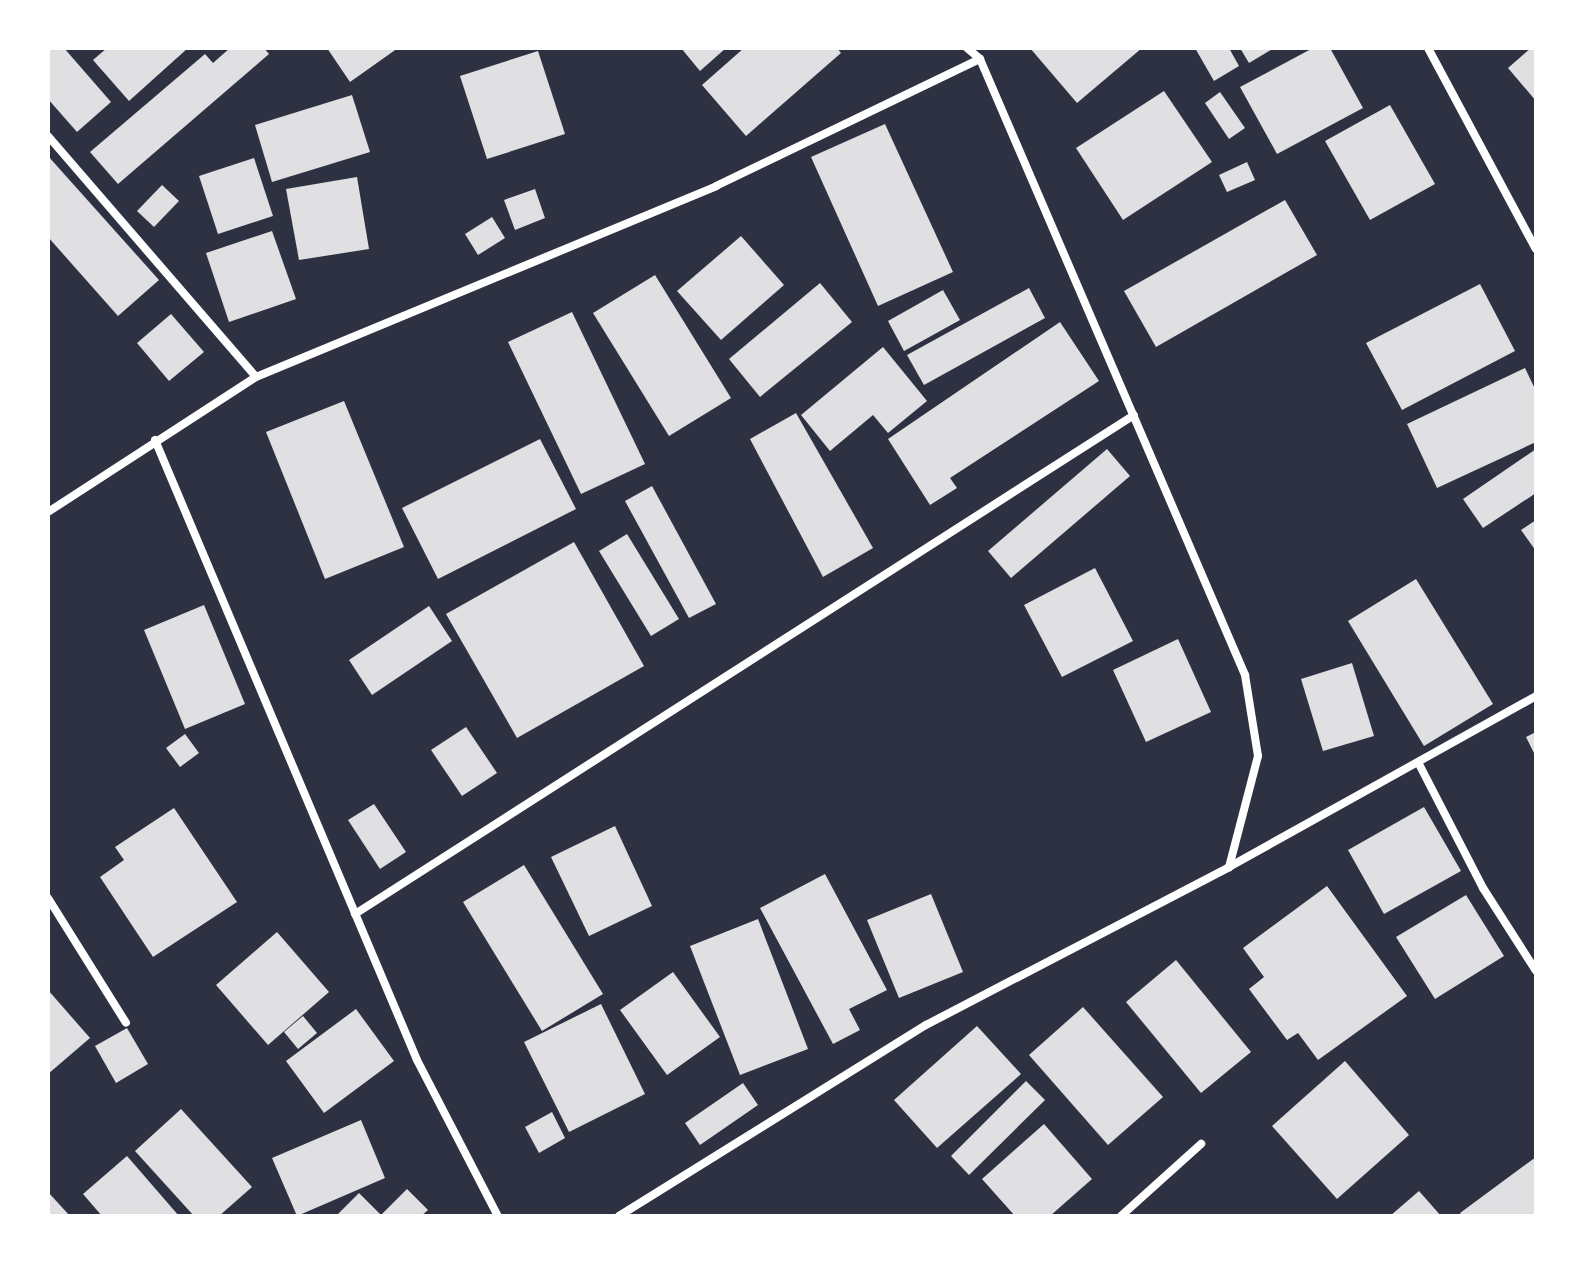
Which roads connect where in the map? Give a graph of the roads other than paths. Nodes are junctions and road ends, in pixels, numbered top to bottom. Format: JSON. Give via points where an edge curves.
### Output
{"nodes":[{"id":1,"x":967,"y":48,"type":"edge"},
{"id":2,"x":1428,"y":48,"type":"edge"},
{"id":3,"x":980,"y":59,"type":"junction"},
{"id":4,"x":48,"y":136,"type":"edge"},
{"id":5,"x":1536,"y":249,"type":"edge"},
{"id":6,"x":256,"y":377,"type":"junction"},
{"id":7,"x":1134,"y":415,"type":"junction"},
{"id":8,"x":155,"y":440,"type":"junction"},
{"id":9,"x":48,"y":512,"type":"edge"},
{"id":10,"x":1536,"y":696,"type":"edge"},
{"id":11,"x":1419,"y":764,"type":"junction"},
{"id":12,"x":1229,"y":867,"type":"junction"},
{"id":13,"x":48,"y":898,"type":"edge"},
{"id":14,"x":355,"y":914,"type":"junction"},
{"id":15,"x":1536,"y":971,"type":"edge"},
{"id":16,"x":126,"y":1023,"type":"dead end"},
{"id":17,"x":1201,"y":1144,"type":"dead end"},
{"id":18,"x":498,"y":1216,"type":"edge"},
{"id":19,"x":619,"y":1216,"type":"edge"},
{"id":20,"x":1121,"y":1216,"type":"edge"}],
"edges":[{"from":1,"to":3,"type":"street"},
{"from":2,"to":5,"type":"street"},
{"from":3,"to":6,"type":"street","via":[[716,186]]},
{"from":3,"to":7,"type":"street"},
{"from":4,"to":6,"type":"street"},
{"from":6,"to":8,"type":"street"},
{"from":7,"to":12,"type":"street","via":[[1245,675],[1258,756]]},
{"from":7,"to":14,"type":"street"},
{"from":8,"to":9,"type":"street"},
{"from":8,"to":14,"type":"street"},
{"from":10,"to":11,"type":"street"},
{"from":11,"to":12,"type":"street"},
{"from":11,"to":15,"type":"street","via":[[1483,888]]},
{"from":12,"to":19,"type":"street","via":[[926,1025]]},
{"from":13,"to":16,"type":"street"},
{"from":14,"to":18,"type":"street","via":[[417,1060]]},
{"from":17,"to":20,"type":"street"}]}
